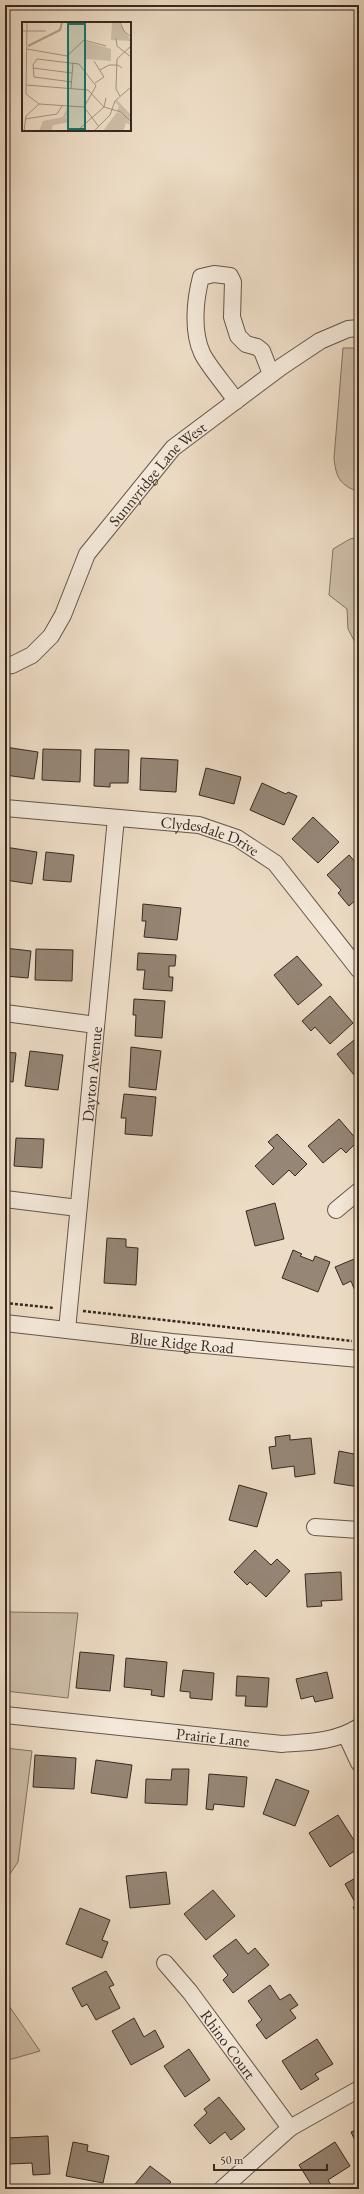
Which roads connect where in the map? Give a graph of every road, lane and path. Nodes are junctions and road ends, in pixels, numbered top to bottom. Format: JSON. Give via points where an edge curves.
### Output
{"nodes":[{"id":1,"x":359,"y":328,"type":"edge"},
{"id":2,"x":271,"y":374,"type":"junction"},
{"id":3,"x":236,"y":401,"type":"junction"},
{"id":4,"x":5,"y":666,"type":"edge"},
{"id":5,"x":5,"y":808,"type":"edge"},
{"id":6,"x":116,"y":818,"type":"junction"},
{"id":7,"x":359,"y":970,"type":"edge"},
{"id":8,"x":5,"y":1013,"type":"edge"},
{"id":9,"x":96,"y":1025,"type":"junction"},
{"id":10,"x":359,"y":1191,"type":"edge"},
{"id":11,"x":5,"y":1199,"type":"edge"},
{"id":12,"x":78,"y":1208,"type":"junction"},
{"id":13,"x":336,"y":1210,"type":"dead end"},
{"id":14,"x":5,"y":1303,"type":"edge"},
{"id":15,"x":68,"y":1310,"type":"junction"},
{"id":16,"x":5,"y":1323,"type":"edge"},
{"id":17,"x":66,"y":1330,"type":"junction"},
{"id":18,"x":359,"y":1342,"type":"edge"},
{"id":19,"x":359,"y":1359,"type":"edge"},
{"id":20,"x":315,"y":1527,"type":"dead end"},
{"id":21,"x":359,"y":1530,"type":"edge"},
{"id":22,"x":5,"y":1715,"type":"edge"},
{"id":23,"x":353,"y":1731,"type":"edge"},
{"id":24,"x":359,"y":1763,"type":"edge"},
{"id":25,"x":165,"y":1963,"type":"dead end"},
{"id":26,"x":359,"y":2089,"type":"edge"},
{"id":27,"x":290,"y":2128,"type":"junction"},
{"id":28,"x":222,"y":2189,"type":"edge"}],
"edges":[{"from":1,"to":2,"type":"street","name":"Sunnyridge Lane West","via":[[348,329],[320,341]]},
{"from":2,"to":3,"type":"street","name":"Sunnyridge Lane West"},
{"from":2,"to":3,"type":"street","via":[[262,351],[246,344],[238,336],[232,317],[233,282],[230,276],[214,274],[201,277],[196,327],[202,353]]},
{"from":3,"to":4,"type":"street","name":"Sunnyridge Lane West","via":[[173,448],[87,554],[63,615],[51,636],[32,655]]},
{"from":5,"to":6,"type":"street","name":"Clydesdale Drive"},
{"from":6,"to":7,"type":"street","name":"Clydesdale Drive","via":[[199,825],[237,838],[275,863]]},
{"from":6,"to":9,"type":"street","name":"Dayton Avenue"},
{"from":8,"to":9,"type":"street"},
{"from":9,"to":12,"type":"street","name":"Dayton Avenue"},
{"from":10,"to":13,"type":"street"},
{"from":11,"to":12,"type":"street"},
{"from":12,"to":15,"type":"street","name":"Dayton Avenue"},
{"from":14,"to":15,"type":"path"},
{"from":15,"to":17,"type":"street","name":"Dayton Avenue"},
{"from":15,"to":18,"type":"path"},
{"from":16,"to":17,"type":"street","name":"Blue Ridge Road"},
{"from":17,"to":19,"type":"street","name":"Blue Ridge Road"},
{"from":20,"to":21,"type":"street"},
{"from":22,"to":23,"type":"street","name":"Prairie Lane","via":[[282,1744],[321,1742]]},
{"from":23,"to":24,"type":"street"},
{"from":25,"to":27,"type":"street","name":"Rhino Court","via":[[190,1992]]},
{"from":26,"to":27,"type":"street"},
{"from":27,"to":28,"type":"street"}]}
